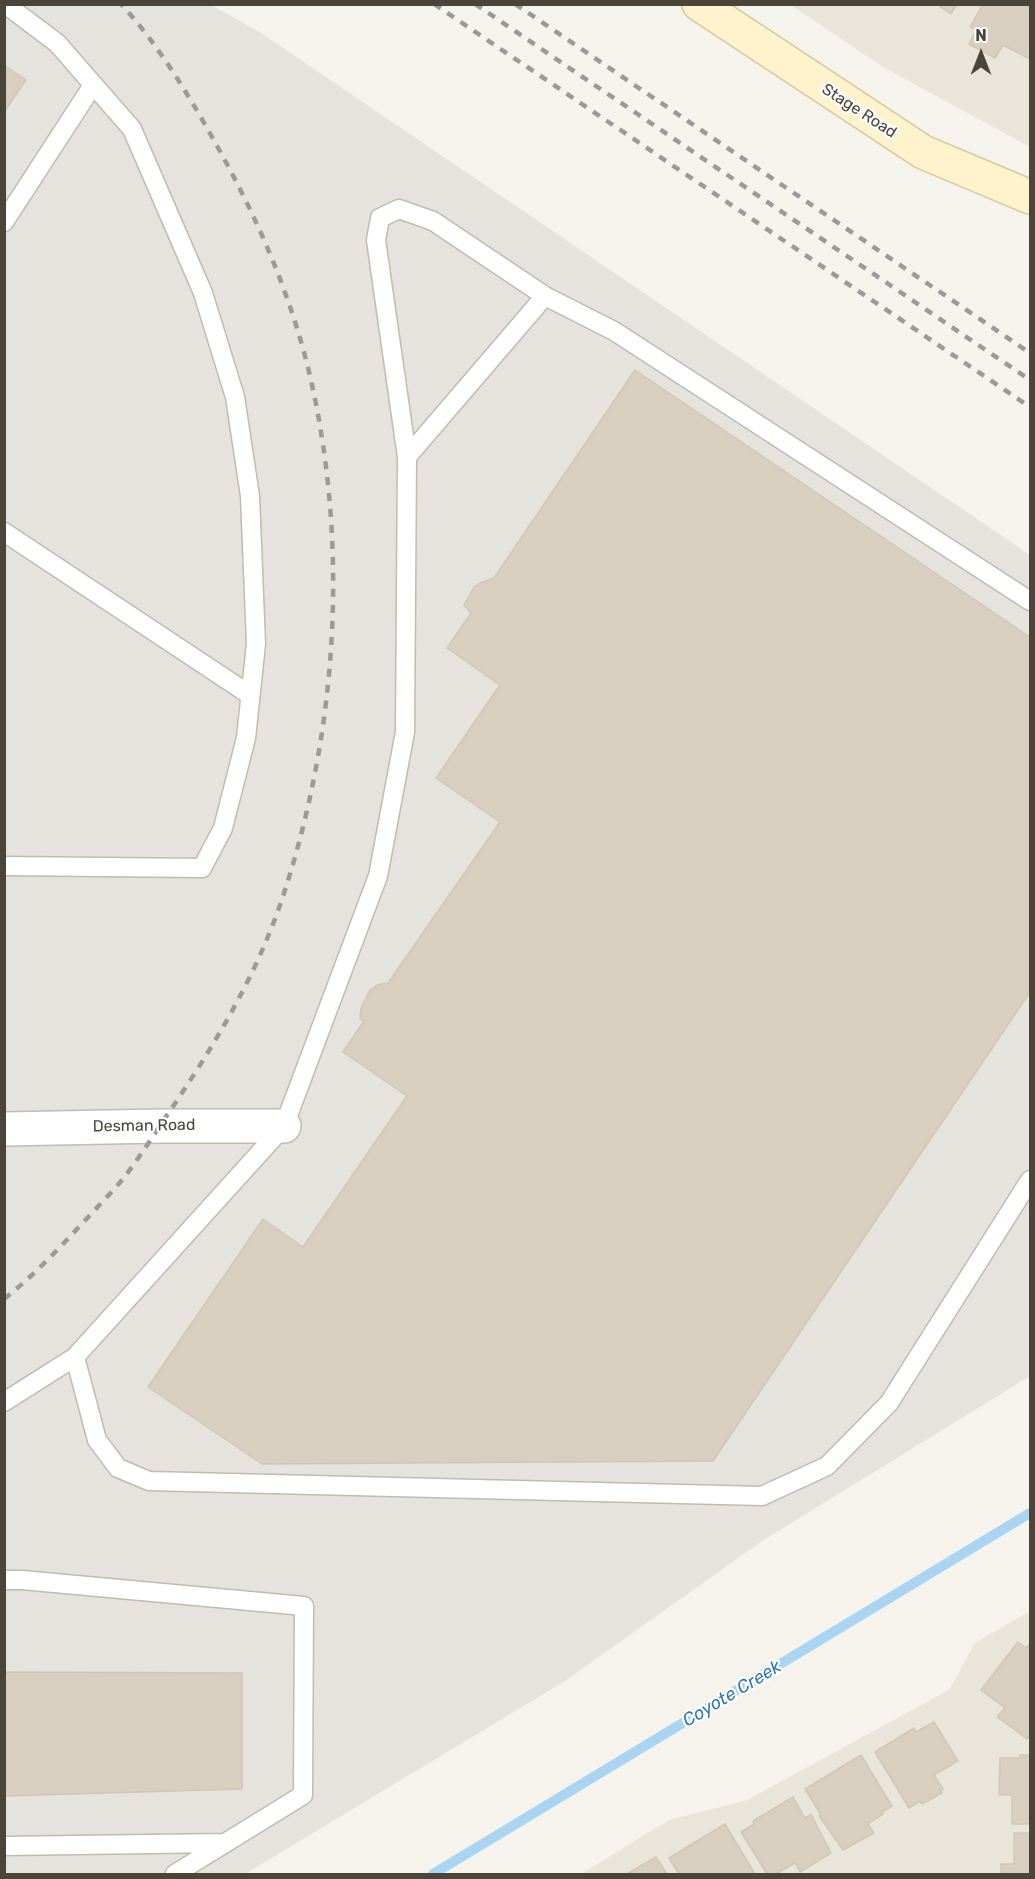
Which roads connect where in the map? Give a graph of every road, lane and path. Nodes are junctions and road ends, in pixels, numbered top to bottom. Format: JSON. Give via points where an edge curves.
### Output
{"nodes":[{"id":1,"x":5,"y":4,"type":"edge"},
{"id":2,"x":699,"y":4,"type":"edge"},
{"id":3,"x":93,"y":85,"type":"junction"},
{"id":4,"x":1030,"y":197,"type":"edge"},
{"id":5,"x":4,"y":222,"type":"edge"},
{"id":6,"x":545,"y":296,"type":"junction"},
{"id":7,"x":407,"y":457,"type":"junction"},
{"id":8,"x":4,"y":532,"type":"edge"},
{"id":9,"x":1030,"y":601,"type":"edge"},
{"id":10,"x":250,"y":695,"type":"junction"},
{"id":11,"x":4,"y":866,"type":"edge"},
{"id":12,"x":284,"y":1126,"type":"junction"},
{"id":13,"x":4,"y":1129,"type":"edge"},
{"id":14,"x":1030,"y":1180,"type":"edge"},
{"id":15,"x":75,"y":1357,"type":"junction"},
{"id":16,"x":4,"y":1402,"type":"edge"},
{"id":17,"x":4,"y":1580,"type":"edge"},
{"id":18,"x":224,"y":1843,"type":"junction"},
{"id":19,"x":4,"y":1846,"type":"edge"},
{"id":20,"x":175,"y":1875,"type":"edge"}],
"edges":[{"from":1,"to":3,"type":"lane","via":[[57,43]]},
{"from":2,"to":4,"type":"main road","name":"Stage Road","via":[[922,152]]},
{"from":3,"to":5,"type":"lane"},
{"from":3,"to":10,"type":"lane","via":[[132,129],[203,292],[235,397],[250,496],[256,644]]},
{"from":6,"to":7,"type":"lane"},
{"from":6,"to":7,"type":"lane","via":[[433,221],[399,209],[380,218],[376,240]]},
{"from":6,"to":9,"type":"lane","via":[[614,331]]},
{"from":7,"to":12,"type":"lane","via":[[405,732],[378,876]]},
{"from":8,"to":10,"type":"lane"},
{"from":10,"to":11,"type":"lane","via":[[246,738],[223,828],[202,868]]},
{"from":12,"to":13,"type":"street","name":"Desman Road"},
{"from":12,"to":15,"type":"lane"},
{"from":14,"to":15,"type":"lane","via":[[889,1403],[827,1466],[762,1496],[149,1481],[118,1468],[97,1440]]},
{"from":15,"to":16,"type":"lane"},
{"from":17,"to":18,"type":"lane","via":[[304,1606],[303,1795]]},
{"from":18,"to":19,"type":"lane"},
{"from":18,"to":20,"type":"lane"}]}
